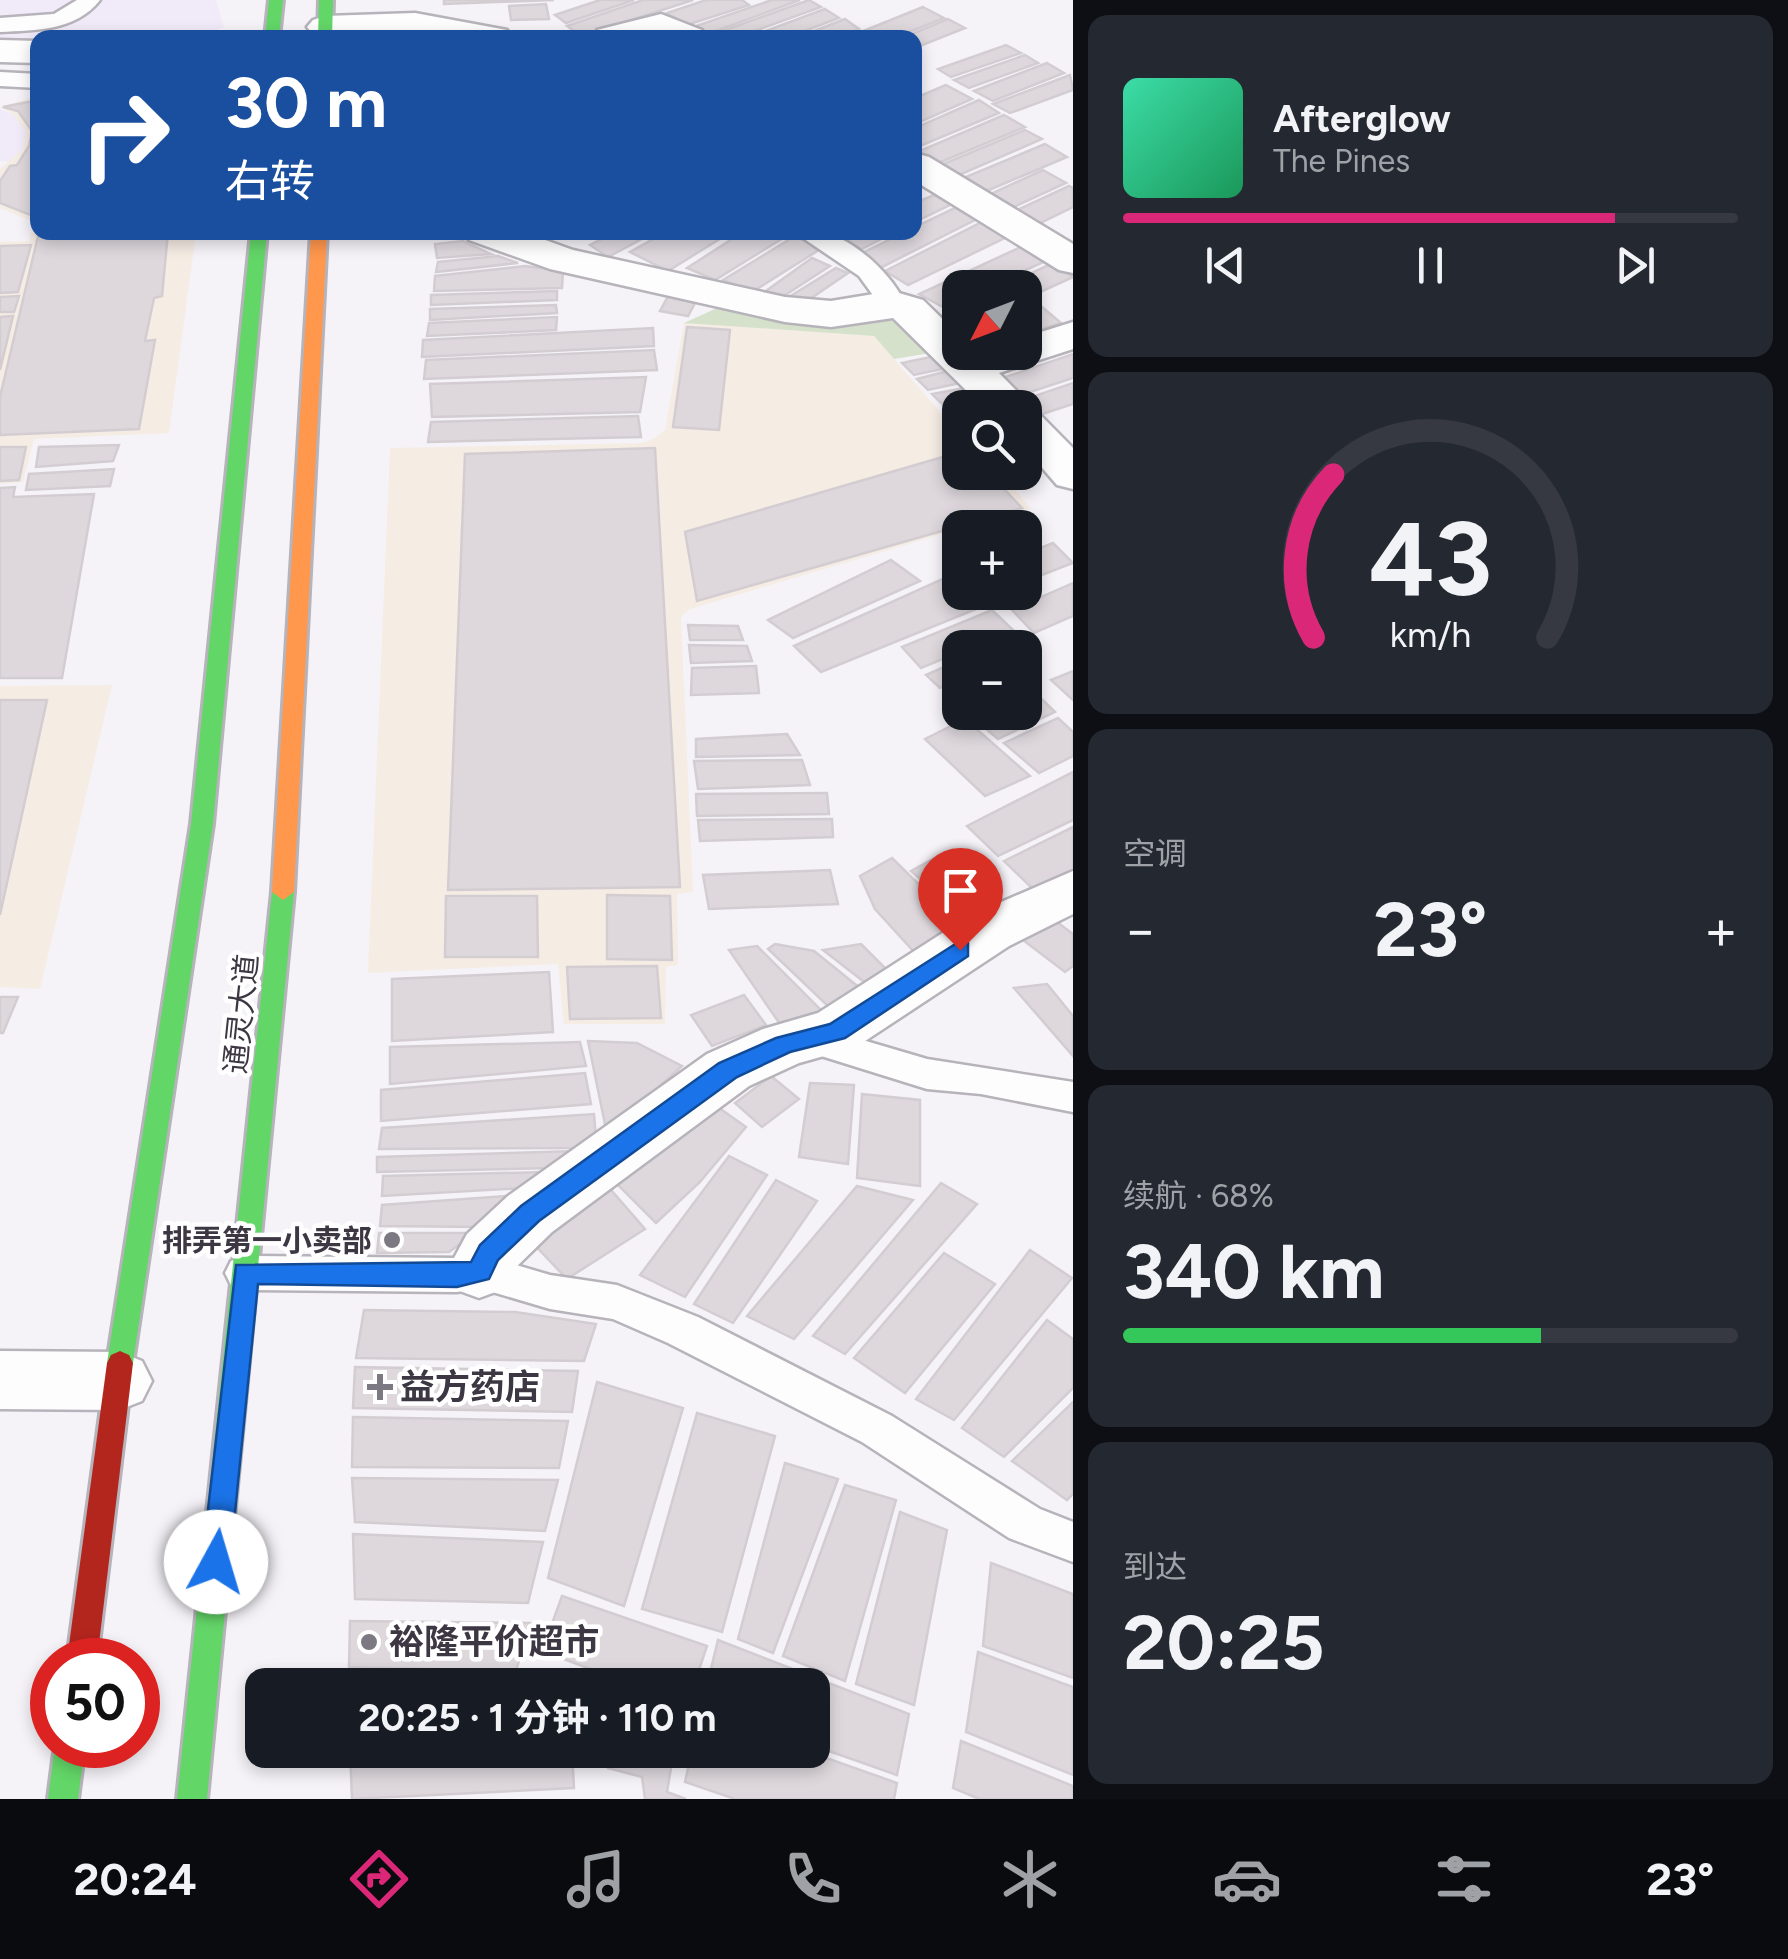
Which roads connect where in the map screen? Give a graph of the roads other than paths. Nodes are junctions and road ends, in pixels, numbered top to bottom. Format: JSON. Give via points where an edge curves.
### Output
{"nodes":[{"id":1,"x":89,"y":0,"type":"edge"},
{"id":2,"x":276,"y":0,"type":"edge"},
{"id":3,"x":325,"y":22,"type":"edge"},
{"id":4,"x":0,"y":25,"type":"edge"},
{"id":5,"x":273,"y":30,"type":"edge"},
{"id":6,"x":449,"y":30,"type":"edge"},
{"id":7,"x":644,"y":30,"type":"edge"},
{"id":8,"x":670,"y":30,"type":"edge"},
{"id":9,"x":0,"y":51,"type":"edge"},
{"id":10,"x":30,"y":52,"type":"edge"},
{"id":11,"x":0,"y":78,"type":"edge"},
{"id":12,"x":30,"y":80,"type":"edge"},
{"id":13,"x":922,"y":168,"type":"edge"},
{"id":14,"x":258,"y":240,"type":"edge"},
{"id":15,"x":320,"y":240,"type":"edge"},
{"id":16,"x":506,"y":240,"type":"edge"},
{"id":17,"x":818,"y":240,"type":"edge"},
{"id":18,"x":1073,"y":260,"type":"edge"},
{"id":19,"x":892,"y":303,"type":"junction"},
{"id":20,"x":1073,"y":335,"type":"edge"},
{"id":21,"x":942,"y":344,"type":"edge"},
{"id":22,"x":1042,"y":345,"type":"edge"},
{"id":23,"x":968,"y":370,"type":"edge"},
{"id":24,"x":990,"y":390,"type":"edge"},
{"id":25,"x":1042,"y":440,"type":"edge"},
{"id":26,"x":1073,"y":474,"type":"edge"},
{"id":27,"x":1073,"y":891,"type":"edge"},
{"id":28,"x":816,"y":1040,"type":"junction"},
{"id":29,"x":1073,"y":1097,"type":"edge"},
{"id":30,"x":479,"y":1272,"type":"junction"},
{"id":31,"x":246,"y":1273,"type":"junction"},
{"id":32,"x":0,"y":1380,"type":"edge"},
{"id":33,"x":119,"y":1381,"type":"junction"},
{"id":34,"x":1073,"y":1542,"type":"edge"},
{"id":35,"x":85,"y":1638,"type":"edge"},
{"id":36,"x":67,"y":1768,"type":"edge"},
{"id":37,"x":63,"y":1799,"type":"edge"},
{"id":38,"x":192,"y":1799,"type":"edge"}],
"edges":[{"from":1,"to":4,"type":"lane","via":[[49,22]]},
{"from":2,"to":5,"type":"main road"},
{"from":3,"to":6,"type":"street"},
{"from":7,"to":8,"type":"street"},
{"from":9,"to":10,"type":"street"},
{"from":11,"to":12,"type":"lane"},
{"from":13,"to":18,"type":"street"},
{"from":14,"to":33,"type":"main road","via":[[202,824]]},
{"from":15,"to":31,"type":"main road","name":"通灵大道","via":[[290,820]]},
{"from":16,"to":19,"type":"street","via":[[564,260],[785,309],[831,314]]},
{"from":17,"to":19,"type":"lane","via":[[872,276]]},
{"from":19,"to":21,"type":"street","via":[[908,309]]},
{"from":20,"to":22,"type":"street"},
{"from":23,"to":24,"type":"street"},
{"from":25,"to":26,"type":"street"},
{"from":27,"to":28,"type":"street","via":[[989,931],[869,1013]]},
{"from":28,"to":29,"type":"lane","via":[[927,1074]]},
{"from":28,"to":30,"type":"street","via":[[784,1044],[728,1070],[530,1214],[489,1252]]},
{"from":30,"to":31,"type":"lane"},
{"from":30,"to":34,"type":"lane","via":[[617,1302],[683,1330],[877,1429],[1025,1524]]},
{"from":31,"to":38,"type":"main road","name":"通灵大道"},
{"from":32,"to":33,"type":"street"},
{"from":33,"to":35,"type":"main road"},
{"from":36,"to":37,"type":"main road"}]}
